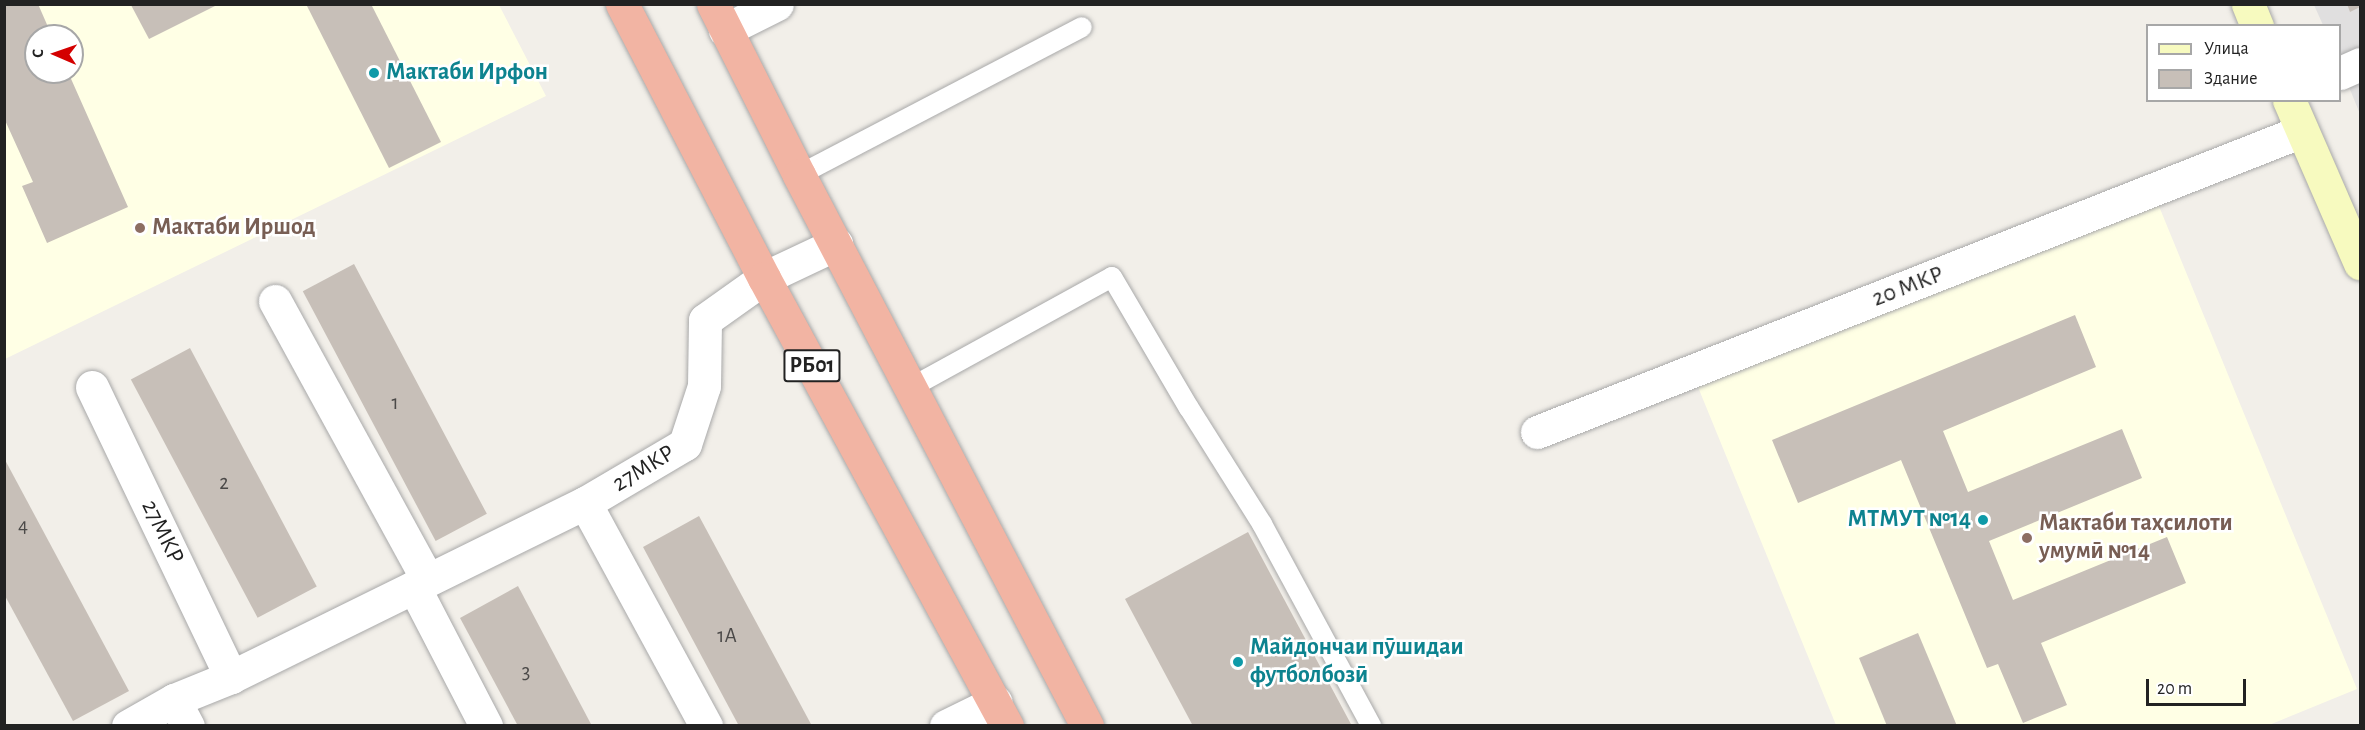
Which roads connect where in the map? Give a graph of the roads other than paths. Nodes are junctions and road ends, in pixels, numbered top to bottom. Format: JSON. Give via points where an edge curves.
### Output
{"nodes":[{"id":1,"x":622,"y":4,"type":"edge"},
{"id":2,"x":777,"y":4,"type":"edge"},
{"id":3,"x":2248,"y":4,"type":"edge"},
{"id":4,"x":719,"y":17,"type":"edge"},
{"id":5,"x":2256,"y":24,"type":"edge"},
{"id":6,"x":1082,"y":27,"type":"dead end"},
{"id":7,"x":2361,"y":64,"type":"edge"},
{"id":8,"x":2341,"y":73,"type":"edge"},
{"id":9,"x":2289,"y":102,"type":"edge"},
{"id":10,"x":2291,"y":136,"type":"junction"},
{"id":11,"x":799,"y":175,"type":"junction"},
{"id":12,"x":836,"y":244,"type":"junction"},
{"id":13,"x":2361,"y":263,"type":"edge"},
{"id":14,"x":764,"y":278,"type":"junction"},
{"id":15,"x":275,"y":301,"type":"dead end"},
{"id":16,"x":92,"y":387,"type":"dead end"},
{"id":17,"x":910,"y":388,"type":"junction"},
{"id":18,"x":1537,"y":432,"type":"dead end"},
{"id":19,"x":585,"y":503,"type":"junction"},
{"id":20,"x":421,"y":583,"type":"junction"},
{"id":21,"x":231,"y":677,"type":"junction"},
{"id":22,"x":181,"y":712,"type":"edge"},
{"id":23,"x":1001,"y":714,"type":"edge"},
{"id":24,"x":128,"y":726,"type":"edge"},
{"id":25,"x":486,"y":726,"type":"edge"},
{"id":26,"x":706,"y":726,"type":"edge"},
{"id":27,"x":946,"y":726,"type":"edge"},
{"id":28,"x":1087,"y":726,"type":"edge"},
{"id":29,"x":1371,"y":726,"type":"edge"}],
"edges":[{"from":1,"to":14,"type":"highway","number":"РБ01"},
{"from":2,"to":4,"type":"street"},
{"from":3,"to":5,"type":"main road"},
{"from":4,"to":11,"type":"highway"},
{"from":6,"to":11,"type":"lane"},
{"from":7,"to":8,"type":"street"},
{"from":9,"to":10,"type":"main road"},
{"from":10,"to":13,"type":"main road"},
{"from":10,"to":18,"type":"street","name":"20 МКР"},
{"from":11,"to":12,"type":"highway"},
{"from":12,"to":14,"type":"street"},
{"from":12,"to":17,"type":"highway"},
{"from":14,"to":19,"type":"street","name":"27МКР","via":[[705,320],[704,386],[684,444]]},
{"from":14,"to":23,"type":"highway","number":"РБ01"},
{"from":15,"to":20,"type":"street"},
{"from":16,"to":21,"type":"street","name":"27МКР"},
{"from":17,"to":28,"type":"highway"},
{"from":17,"to":29,"type":"lane","via":[[1112,277],[1262,524]]},
{"from":19,"to":20,"type":"street","name":"27МКР"},
{"from":19,"to":26,"type":"street","name":"27МКР"},
{"from":20,"to":21,"type":"street","name":"27МКР"},
{"from":20,"to":25,"type":"street"},
{"from":21,"to":22,"type":"street","name":"27МКР"},
{"from":22,"to":24,"type":"street","name":"27МКР"},
{"from":23,"to":27,"type":"street"}]}
